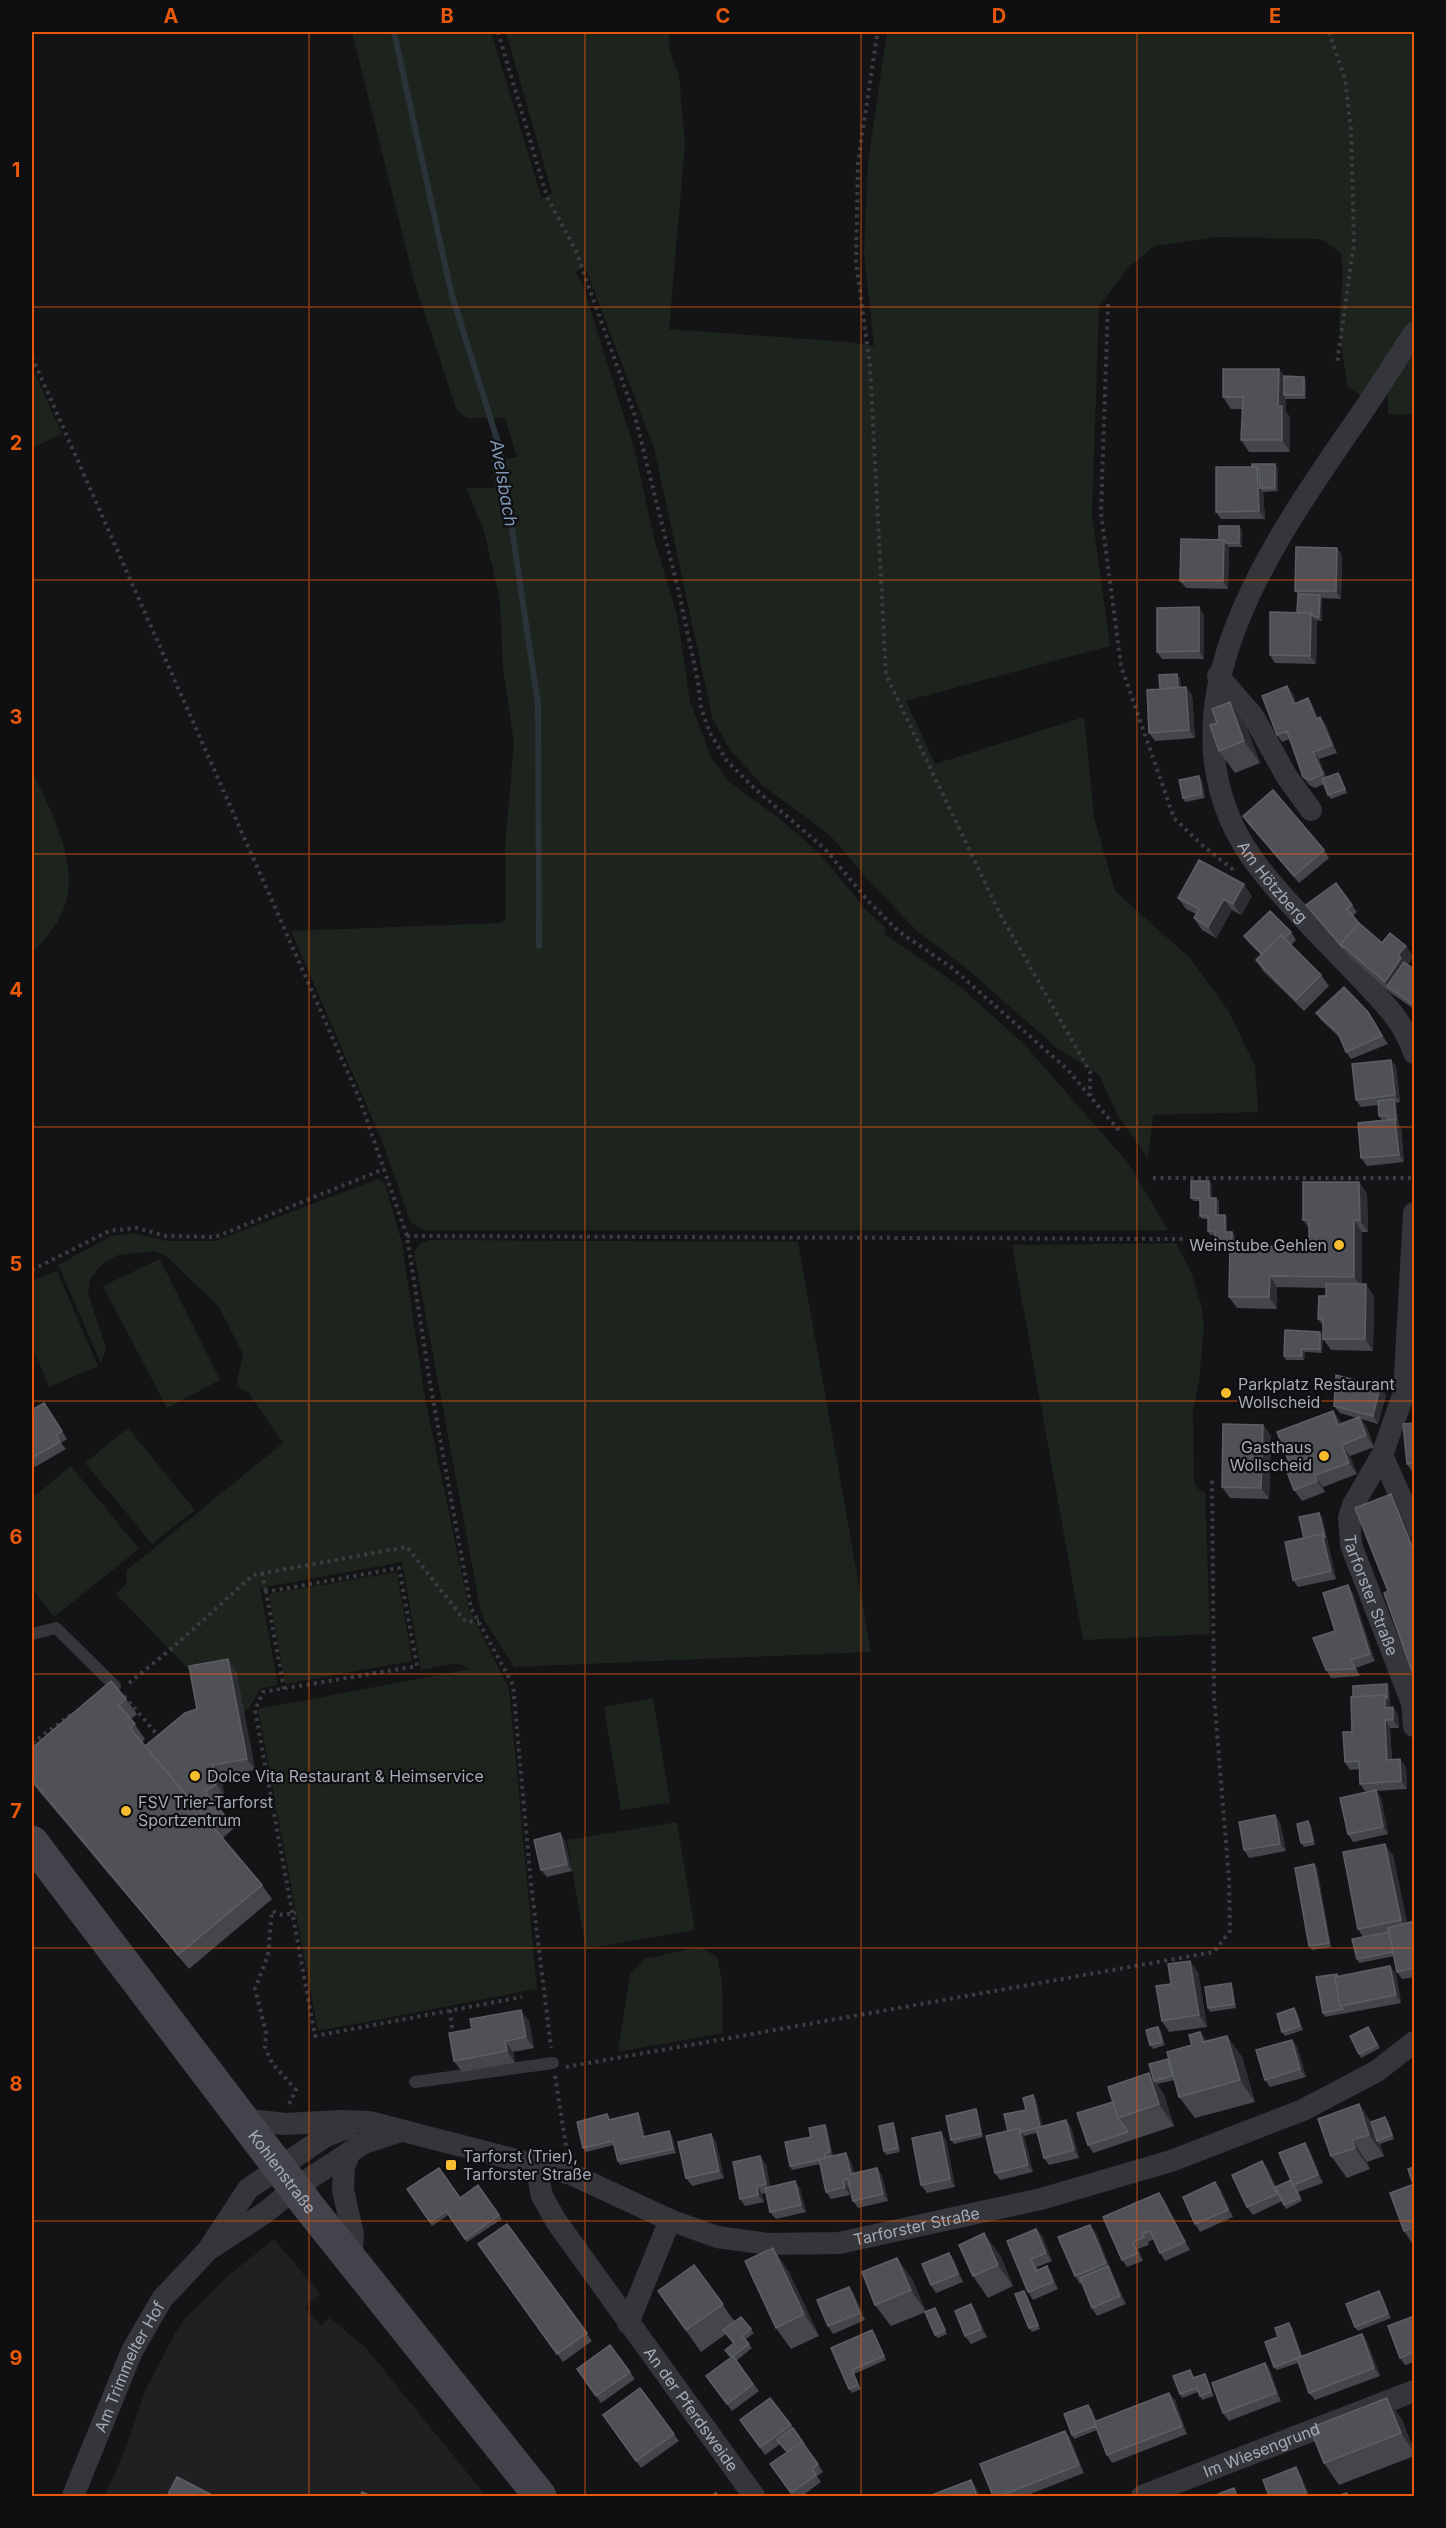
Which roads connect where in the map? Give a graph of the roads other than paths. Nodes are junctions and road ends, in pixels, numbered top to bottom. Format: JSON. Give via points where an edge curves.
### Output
{"nodes":[{"id":1,"x":1414,"y":333,"type":"edge"},
{"id":2,"x":1218,"y":676,"type":"junction"},
{"id":3,"x":1311,"y":810,"type":"dead end"},
{"id":4,"x":1414,"y":1053,"type":"edge"},
{"id":5,"x":1414,"y":1213,"type":"edge"},
{"id":6,"x":1408,"y":1390,"type":"edge"},
{"id":7,"x":1382,"y":1455,"type":"junction"},
{"id":8,"x":1414,"y":1527,"type":"edge"},
{"id":9,"x":32,"y":1634,"type":"edge"},
{"id":10,"x":117,"y":1688,"type":"edge"},
{"id":11,"x":1414,"y":1710,"type":"edge"},
{"id":12,"x":32,"y":1842,"type":"edge"},
{"id":13,"x":1414,"y":2042,"type":"edge"},
{"id":14,"x":554,"y":2066,"type":"road end"},
{"id":15,"x":415,"y":2082,"type":"dead end"},
{"id":16,"x":243,"y":2119,"type":"junction"},
{"id":17,"x":369,"y":2122,"type":"junction"},
{"id":18,"x":402,"y":2131,"type":"junction"},
{"id":19,"x":350,"y":2152,"type":"junction"},
{"id":20,"x":536,"y":2165,"type":"junction"},
{"id":21,"x":287,"y":2177,"type":"junction"},
{"id":22,"x":670,"y":2220,"type":"junction"},
{"id":23,"x":351,"y":2259,"type":"junction"},
{"id":24,"x":628,"y":2323,"type":"junction"},
{"id":25,"x":1414,"y":2391,"type":"edge"},
{"id":26,"x":73,"y":2496,"type":"edge"},
{"id":27,"x":540,"y":2496,"type":"edge"},
{"id":28,"x":754,"y":2496,"type":"edge"},
{"id":29,"x":1142,"y":2496,"type":"edge"}],
"edges":[{"from":1,"to":2,"type":"street","name":"Am Hötzberg","via":[[1293,512],[1248,596]]},
{"from":2,"to":3,"type":"street","via":[[1252,716]]},
{"from":2,"to":4,"type":"street","name":"Am Hötzberg","via":[[1212,746],[1218,778],[1237,832],[1260,870],[1394,1012]]},
{"from":5,"to":6,"type":"street"},
{"from":6,"to":7,"type":"street","name":"Tarforster Straße"},
{"from":7,"to":8,"type":"street"},
{"from":7,"to":11,"type":"street","name":"Tarforster Straße","via":[[1353,1505],[1350,1539]]},
{"from":9,"to":10,"type":"lane","via":[[56,1628]]},
{"from":12,"to":16,"type":"main road","name":"Kohlenstraße"},
{"from":13,"to":22,"type":"street","name":"Tarforster Straße","via":[[1377,2071],[1303,2110],[1171,2161],[1041,2199],[839,2243],[768,2244],[717,2236]]},
{"from":14,"to":15,"type":"lane"},
{"from":16,"to":17,"type":"street","name":"Tarforster Straße","via":[[285,2124]]},
{"from":16,"to":21,"type":"main road","name":"Kohlenstraße"},
{"from":17,"to":18,"type":"street","name":"Tarforster Straße"},
{"from":17,"to":21,"type":"street","via":[[326,2136]]},
{"from":18,"to":19,"type":"street","via":[[364,2143]]},
{"from":18,"to":20,"type":"street","name":"Tarforster Straße"},
{"from":19,"to":21,"type":"street"},
{"from":19,"to":23,"type":"street","via":[[344,2167],[343,2190],[353,2234]]},
{"from":20,"to":22,"type":"street","name":"Tarforster Straße","via":[[571,2174]]},
{"from":20,"to":24,"type":"street","name":"An der Pferdsweide","via":[[542,2196],[556,2221]]},
{"from":21,"to":23,"type":"main road","name":"Kohlenstraße"},
{"from":21,"to":26,"type":"street","name":"Am Trimmelter Hof","via":[[248,2189],[207,2250],[162,2299],[125,2366]]},
{"from":22,"to":24,"type":"street"},
{"from":23,"to":27,"type":"main road","name":"Kohlenstraße"},
{"from":24,"to":28,"type":"street","name":"An der Pferdsweide"},
{"from":25,"to":29,"type":"street","name":"Im Wiesengrund"}]}
